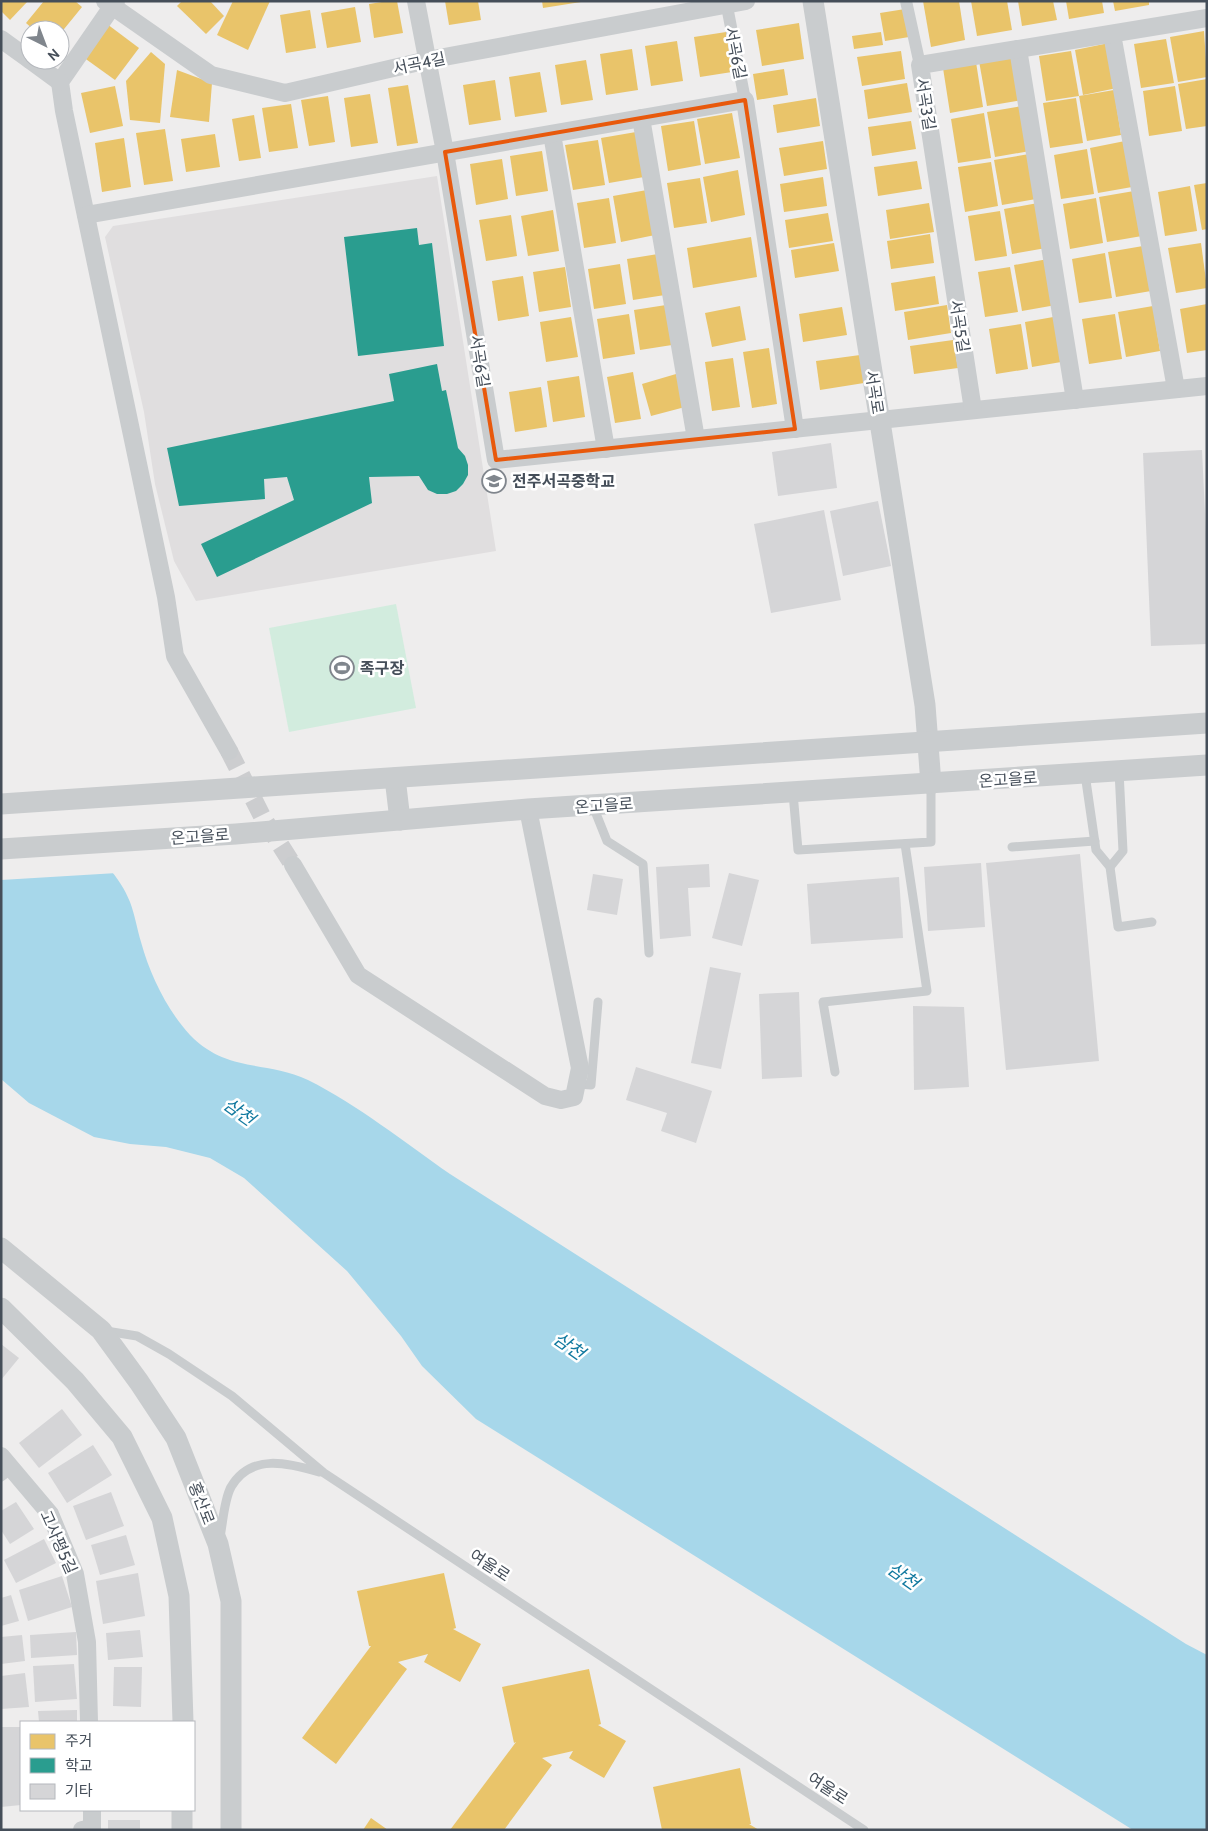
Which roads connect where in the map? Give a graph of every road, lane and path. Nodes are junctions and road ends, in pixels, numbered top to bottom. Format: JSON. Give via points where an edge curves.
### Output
{"nodes":[{"id":1,"x":416,"y":1,"type":"edge"},
{"id":2,"x":746,"y":1,"type":"edge"},
{"id":3,"x":812,"y":1,"type":"edge"},
{"id":4,"x":906,"y":1,"type":"edge"},
{"id":5,"x":111,"y":3,"type":"edge"},
{"id":6,"x":726,"y":4,"type":"edge"},
{"id":7,"x":1207,"y":18,"type":"edge"},
{"id":8,"x":1112,"y":34,"type":"junction"},
{"id":9,"x":1,"y":39,"type":"edge"},
{"id":10,"x":1018,"y":49,"type":"junction"},
{"id":11,"x":20,"y":53,"type":"edge"},
{"id":12,"x":428,"y":60,"type":"junction"},
{"id":13,"x":920,"y":65,"type":"junction"},
{"id":14,"x":44,"y":70,"type":"edge"},
{"id":15,"x":60,"y":82,"type":"junction"},
{"id":16,"x":745,"y":100,"type":"junction"},
{"id":17,"x":641,"y":118,"type":"junction"},
{"id":18,"x":552,"y":134,"type":"junction"},
{"id":19,"x":445,"y":152,"type":"junction"},
{"id":20,"x":86,"y":215,"type":"junction"},
{"id":21,"x":947,"y":242,"type":"joint"},
{"id":22,"x":1207,"y":386,"type":"edge"},
{"id":23,"x":1176,"y":389,"type":"junction"},
{"id":24,"x":1075,"y":400,"type":"junction"},
{"id":25,"x":973,"y":410,"type":"junction"},
{"id":26,"x":880,"y":420,"type":"junction"},
{"id":27,"x":795,"y":429,"type":"junction"},
{"id":28,"x":696,"y":439,"type":"junction"},
{"id":29,"x":606,"y":449,"type":"junction"},
{"id":30,"x":1207,"y":723,"type":"edge"},
{"id":31,"x":928,"y":742,"type":"junction"},
{"id":32,"x":229,"y":751,"type":"tunnel mouth"},
{"id":33,"x":1207,"y":765,"type":"edge"},
{"id":34,"x":1119,"y":771,"type":"junction"},
{"id":35,"x":1085,"y":774,"type":"junction"},
{"id":36,"x":394,"y":778,"type":"junction"},
{"id":37,"x":931,"y":784,"type":"junction"},
{"id":38,"x":794,"y":793,"type":"junction"},
{"id":39,"x":1,"y":804,"type":"edge"},
{"id":40,"x":593,"y":805,"type":"junction"},
{"id":41,"x":528,"y":810,"type":"junction"},
{"id":42,"x":400,"y":820,"type":"junction"},
{"id":43,"x":1095,"y":841,"type":"junction"},
{"id":44,"x":905,"y":844,"type":"junction"},
{"id":45,"x":1012,"y":847,"type":"dead end"},
{"id":46,"x":1,"y":849,"type":"edge"},
{"id":47,"x":293,"y":864,"type":"tunnel mouth"},
{"id":48,"x":1110,"y":868,"type":"junction"},
{"id":49,"x":1152,"y":922,"type":"dead end"},
{"id":50,"x":649,"y":952,"type":"dead end"},
{"id":51,"x":598,"y":1002,"type":"dead end"},
{"id":52,"x":835,"y":1072,"type":"dead end"},
{"id":53,"x":578,"y":1084,"type":"junction"},
{"id":54,"x":1,"y":1248,"type":"edge"},
{"id":55,"x":1,"y":1308,"type":"edge"},
{"id":56,"x":101,"y":1330,"type":"junction"},
{"id":57,"x":5,"y":1467,"type":"edge"},
{"id":58,"x":324,"y":1473,"type":"junction"},
{"id":59,"x":218,"y":1544,"type":"junction"},
{"id":60,"x":89,"y":1721,"type":"edge"},
{"id":61,"x":183,"y":1721,"type":"edge"},
{"id":62,"x":92,"y":1811,"type":"edge"},
{"id":63,"x":182,"y":1811,"type":"edge"},
{"id":64,"x":89,"y":1829,"type":"edge"},
{"id":65,"x":182,"y":1830,"type":"edge"},
{"id":66,"x":231,"y":1830,"type":"edge"},
{"id":67,"x":864,"y":1830,"type":"edge"}],
"edges":[{"from":1,"to":12,"type":"street","name":"서곡6길"},
{"from":2,"to":6,"type":"street","name":"서곡4길"},
{"from":3,"to":26,"type":"street","name":"서곡로"},
{"from":4,"to":13,"type":"street"},
{"from":5,"to":12,"type":"street","name":"서곡4길","via":[[211,75],[285,93]]},
{"from":5,"to":15,"type":"street","name":"서곡4길"},
{"from":6,"to":12,"type":"street","name":"서곡4길"},
{"from":6,"to":16,"type":"street","name":"서곡6길"},
{"from":7,"to":8,"type":"street","name":"서곡3길"},
{"from":8,"to":10,"type":"street","name":"서곡3길"},
{"from":8,"to":23,"type":"street"},
{"from":9,"to":11,"type":"street"},
{"from":10,"to":13,"type":"street","name":"서곡3길"},
{"from":10,"to":24,"type":"street"},
{"from":12,"to":19,"type":"street","name":"서곡6길"},
{"from":13,"to":21,"type":"street","name":"서곡3길"},
{"from":14,"to":15,"type":"street"},
{"from":15,"to":20,"type":"street"},
{"from":16,"to":17,"type":"street","name":"서곡6길"},
{"from":16,"to":27,"type":"street","name":"서곡6길"},
{"from":17,"to":18,"type":"street","name":"서곡6길"},
{"from":17,"to":28,"type":"street"},
{"from":18,"to":19,"type":"street","name":"서곡6길"},
{"from":18,"to":29,"type":"street"},
{"from":19,"to":20,"type":"street","name":"서곡6길"},
{"from":19,"to":29,"type":"street","name":"서곡6길","via":[[496,460]]},
{"from":20,"to":32,"type":"street","via":[[166,597],[175,656]]},
{"from":21,"to":25,"type":"street","name":"서곡5길"},
{"from":22,"to":23,"type":"street"},
{"from":23,"to":24,"type":"street"},
{"from":24,"to":25,"type":"street"},
{"from":25,"to":26,"type":"street"},
{"from":26,"to":27,"type":"street","name":"서곡6길"},
{"from":26,"to":31,"type":"street","name":"서곡로","via":[[926,705]]},
{"from":27,"to":28,"type":"street","name":"서곡6길"},
{"from":28,"to":29,"type":"street","name":"서곡6길"},
{"from":30,"to":31,"type":"street"},
{"from":31,"to":36,"type":"street"},
{"from":31,"to":37,"type":"street","name":"서곡로"},
{"from":33,"to":34,"type":"street","name":"온고을로"},
{"from":34,"to":35,"type":"street","name":"온고을로"},
{"from":34,"to":48,"type":"lane","via":[[1124,851]]},
{"from":35,"to":37,"type":"street","name":"온고을로"},
{"from":35,"to":43,"type":"lane"},
{"from":36,"to":39,"type":"street"},
{"from":36,"to":42,"type":"street"},
{"from":37,"to":38,"type":"street","name":"온고을로"},
{"from":37,"to":44,"type":"lane","via":[[931,842]]},
{"from":38,"to":40,"type":"street","name":"온고을로"},
{"from":38,"to":44,"type":"lane","via":[[798,850]]},
{"from":40,"to":41,"type":"street","name":"온고을로"},
{"from":40,"to":50,"type":"lane","via":[[607,841],[643,864]]},
{"from":41,"to":42,"type":"street","name":"온고을로"},
{"from":41,"to":53,"type":"street","via":[[580,1068]]},
{"from":42,"to":46,"type":"street","name":"온고을로"},
{"from":43,"to":45,"type":"lane"},
{"from":43,"to":48,"type":"lane","via":[[1096,850]]},
{"from":44,"to":52,"type":"lane","via":[[927,991],[823,1002]]},
{"from":47,"to":53,"type":"street","via":[[358,975],[545,1096],[561,1100],[574,1097]]},
{"from":48,"to":49,"type":"lane","via":[[1118,926]]},
{"from":51,"to":53,"type":"lane","via":[[591,1085]]},
{"from":54,"to":56,"type":"street","name":"홍산로"},
{"from":55,"to":61,"type":"street","via":[[75,1381],[122,1436],[162,1518],[179,1596]]},
{"from":56,"to":58,"type":"lane","name":"여울로","via":[[137,1336],[169,1354],[232,1396]]},
{"from":56,"to":59,"type":"street","name":"홍산로","via":[[176,1438]]},
{"from":57,"to":60,"type":"street","name":"고사평5길","via":[[50,1514],[75,1574],[87,1642]]},
{"from":58,"to":59,"type":"lane","via":[[290,1463],[266,1462],[244,1471],[230,1488]]},
{"from":58,"to":67,"type":"lane","name":"여울로"},
{"from":59,"to":66,"type":"street","name":"홍산로","via":[[231,1601]]},
{"from":62,"to":64,"type":"street"},
{"from":63,"to":65,"type":"street"}]}
